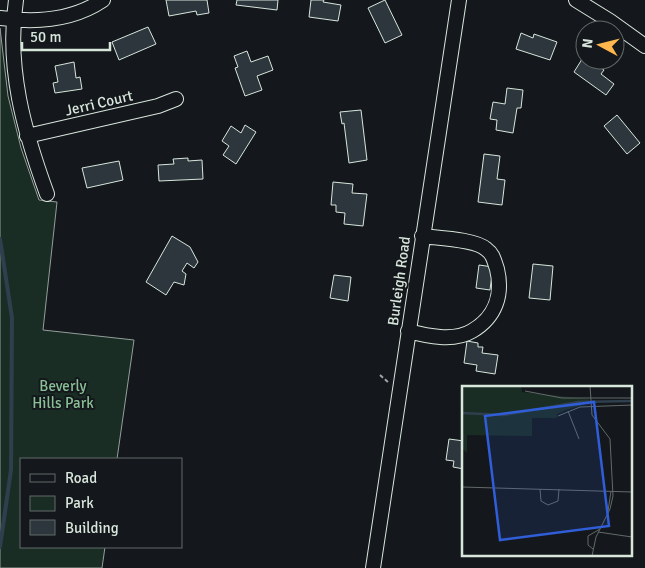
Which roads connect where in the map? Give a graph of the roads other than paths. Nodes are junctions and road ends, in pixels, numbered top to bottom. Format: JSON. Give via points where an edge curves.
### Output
{"nodes":[{"id":1,"x":16,"y":0,"type":"edge"},
{"id":2,"x":103,"y":0,"type":"edge"},
{"id":3,"x":459,"y":0,"type":"edge"},
{"id":4,"x":576,"y":0,"type":"edge"},
{"id":5,"x":4,"y":19,"type":"edge"},
{"id":6,"x":645,"y":46,"type":"edge"},
{"id":7,"x":176,"y":99,"type":"dead end"},
{"id":8,"x":28,"y":136,"type":"junction"},
{"id":9,"x":47,"y":194,"type":"dead end"},
{"id":10,"x":422,"y":236,"type":"junction"},
{"id":11,"x":408,"y":330,"type":"junction"},
{"id":12,"x":373,"y":568,"type":"edge"}],
"edges":[{"from":1,"to":5,"type":"street"},
{"from":2,"to":5,"type":"street","via":[[88,10],[66,17]]},
{"from":3,"to":10,"type":"street","name":"Burleigh Road"},
{"from":4,"to":6,"type":"street"},
{"from":5,"to":8,"type":"street","via":[[17,99]]},
{"from":7,"to":8,"type":"street","name":"Jerri Court"},
{"from":8,"to":9,"type":"street"},
{"from":10,"to":11,"type":"street","name":"Burleigh Road"},
{"from":10,"to":11,"type":"street","via":[[485,247],[494,257],[500,281],[499,299],[488,318],[472,332],[453,337]]},
{"from":11,"to":12,"type":"street","name":"Burleigh Road"}]}
